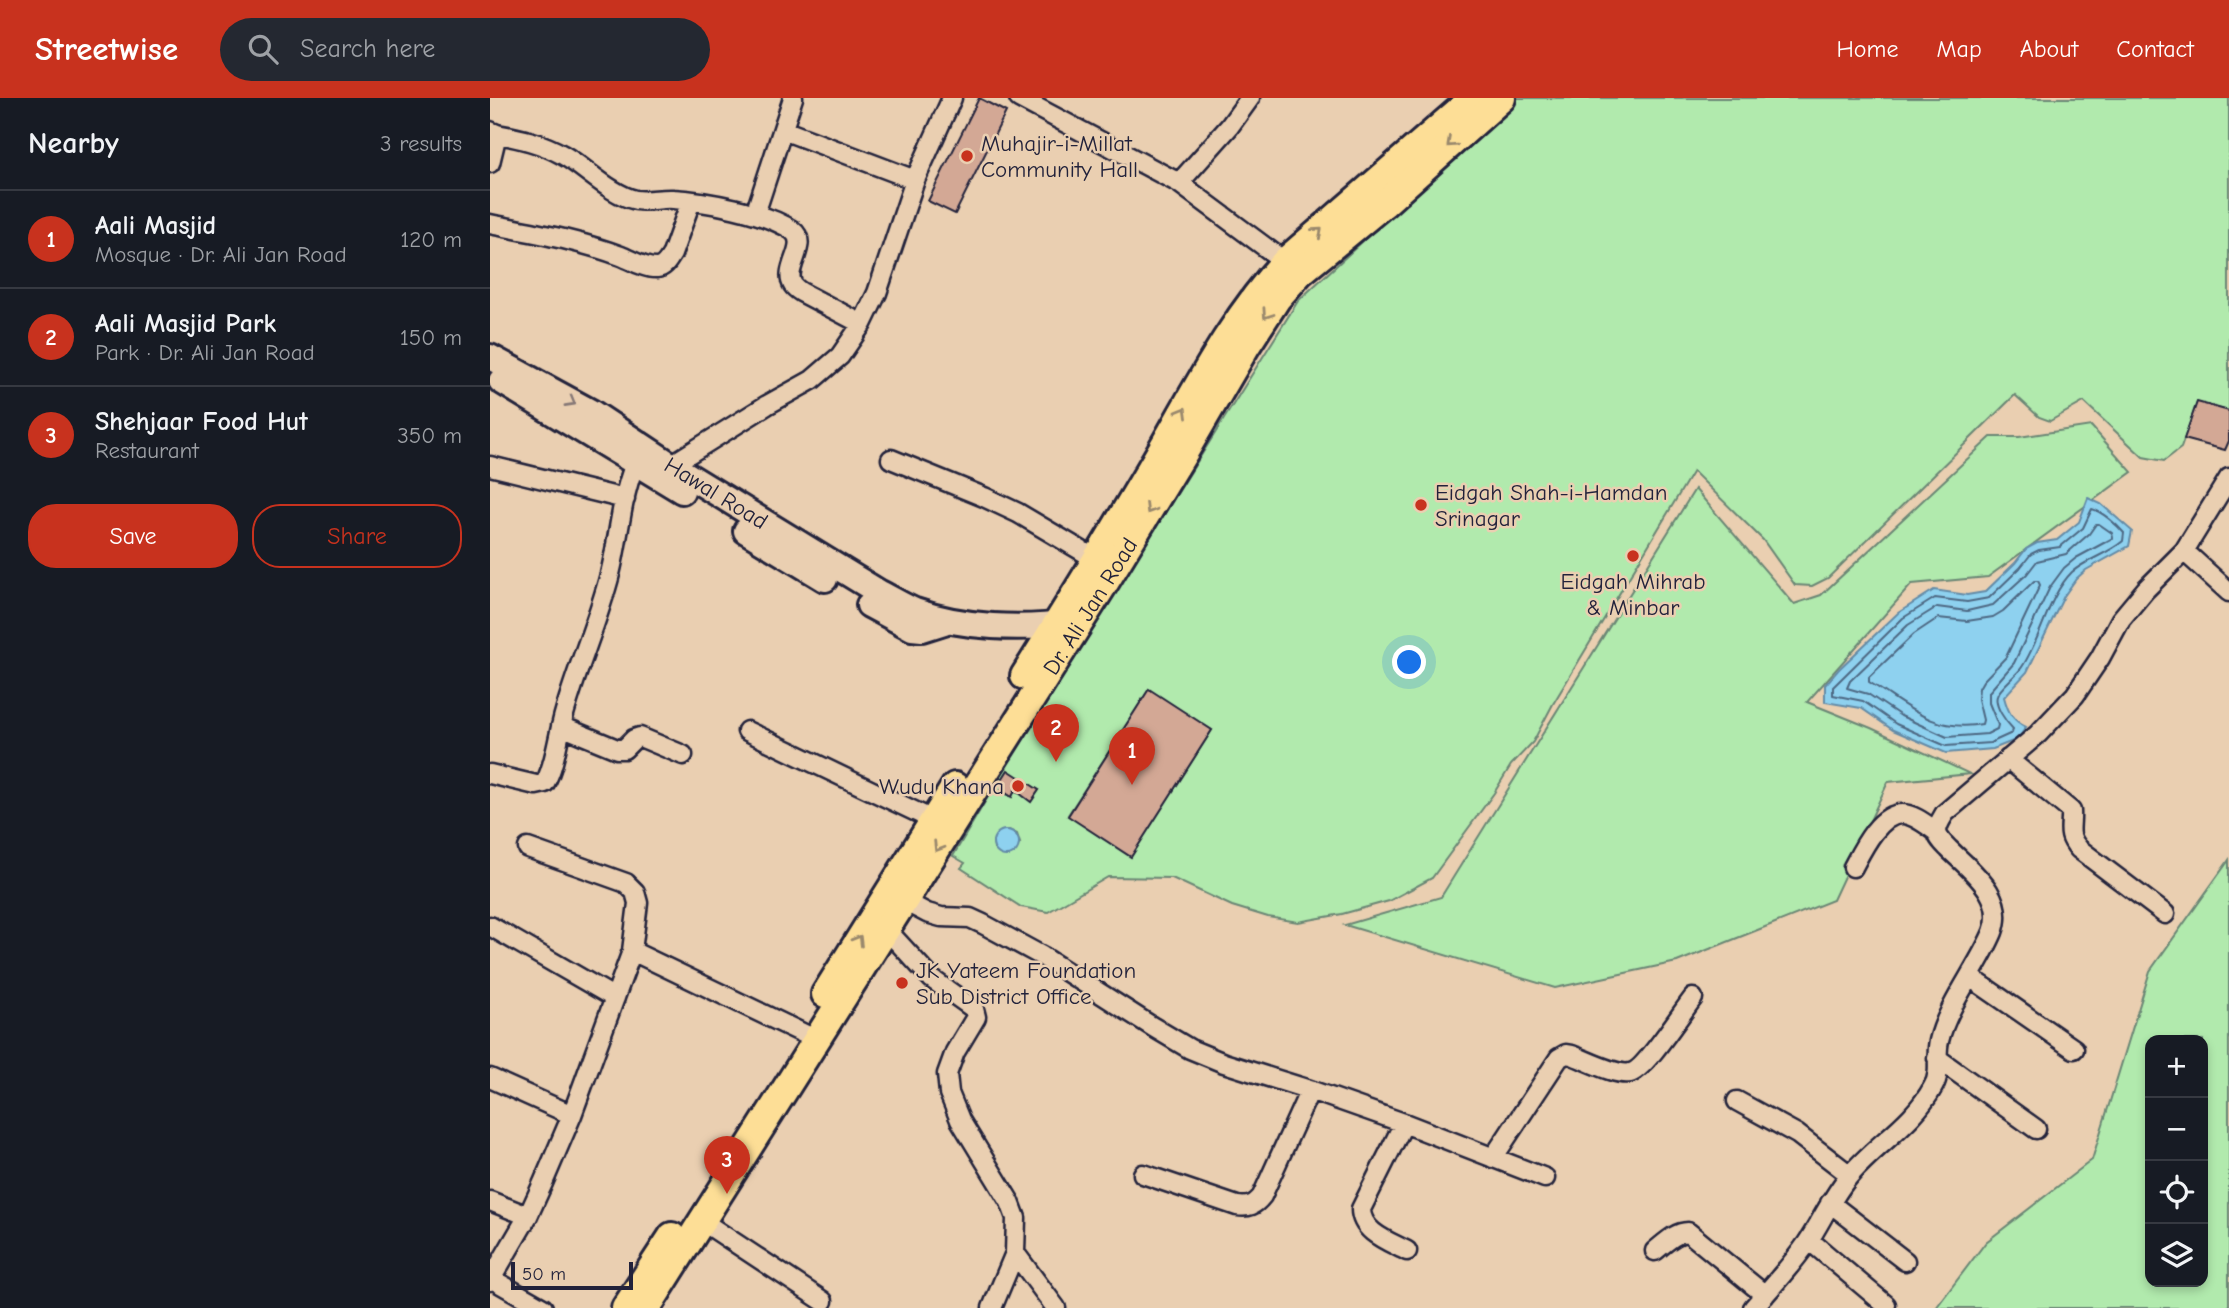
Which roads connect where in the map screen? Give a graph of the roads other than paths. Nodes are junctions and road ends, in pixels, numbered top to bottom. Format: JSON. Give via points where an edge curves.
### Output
{"nodes":[{"id":1,"x":793,"y":98,"type":"edge"},
{"id":2,"x":953,"y":98,"type":"edge"},
{"id":3,"x":1019,"y":98,"type":"edge"},
{"id":4,"x":1250,"y":98,"type":"edge"},
{"id":5,"x":1473,"y":98,"type":"edge"},
{"id":6,"x":1502,"y":98,"type":"edge"},
{"id":7,"x":783,"y":130,"type":"junction"},
{"id":8,"x":494,"y":132,"type":"edge"},
{"id":9,"x":490,"y":163,"type":"edge"},
{"id":10,"x":915,"y":180,"type":"junction"},
{"id":11,"x":1179,"y":183,"type":"junction"},
{"id":12,"x":691,"y":201,"type":"junction"},
{"id":13,"x":755,"y":214,"type":"junction"},
{"id":14,"x":490,"y":224,"type":"edge"},
{"id":15,"x":1292,"y":267,"type":"junction"},
{"id":16,"x":862,"y":324,"type":"junction"},
{"id":17,"x":490,"y":357,"type":"edge"},
{"id":18,"x":490,"y":376,"type":"edge"},
{"id":19,"x":639,"y":454,"type":"junction"},
{"id":20,"x":891,"y":460,"type":"dead end"},
{"id":21,"x":671,"y":465,"type":"junction"},
{"id":22,"x":490,"y":466,"type":"edge"},
{"id":23,"x":2229,"y":478,"type":"edge"},
{"id":24,"x":625,"y":499,"type":"junction"},
{"id":25,"x":2184,"y":551,"type":"junction"},
{"id":26,"x":1105,"y":565,"type":"junction"},
{"id":27,"x":2229,"y":592,"type":"edge"},
{"id":28,"x":948,"y":621,"type":"junction"},
{"id":29,"x":1068,"y":624,"type":"junction"},
{"id":30,"x":561,"y":726,"type":"junction"},
{"id":31,"x":747,"y":731,"type":"dead end"},
{"id":32,"x":995,"y":740,"type":"junction"},
{"id":33,"x":683,"y":755,"type":"dead end"},
{"id":34,"x":2008,"y":759,"type":"junction"},
{"id":35,"x":490,"y":775,"type":"edge"},
{"id":36,"x":933,"y":820,"type":"junction"},
{"id":37,"x":1937,"y":832,"type":"junction"},
{"id":38,"x":528,"y":848,"type":"dead end"},
{"id":39,"x":1853,"y":867,"type":"dead end"},
{"id":40,"x":904,"y":901,"type":"junction"},
{"id":41,"x":2165,"y":914,"type":"dead end"},
{"id":42,"x":490,"y":926,"type":"edge"},
{"id":43,"x":886,"y":929,"type":"junction"},
{"id":44,"x":632,"y":951,"type":"junction"},
{"id":45,"x":1970,"y":977,"type":"junction"},
{"id":46,"x":615,"y":998,"type":"junction"},
{"id":47,"x":1693,"y":998,"type":"dead end"},
{"id":48,"x":810,"y":1036,"type":"junction"},
{"id":49,"x":2074,"y":1049,"type":"dead end"},
{"id":50,"x":1937,"y":1058,"type":"junction"},
{"id":51,"x":490,"y":1078,"type":"edge"},
{"id":52,"x":1310,"y":1090,"type":"junction"},
{"id":53,"x":1737,"y":1101,"type":"dead end"},
{"id":54,"x":572,"y":1115,"type":"junction"},
{"id":55,"x":1404,"y":1123,"type":"junction"},
{"id":56,"x":2036,"y":1129,"type":"dead end"},
{"id":57,"x":1493,"y":1158,"type":"junction"},
{"id":58,"x":1143,"y":1174,"type":"dead end"},
{"id":59,"x":1850,"y":1175,"type":"junction"},
{"id":60,"x":1545,"y":1178,"type":"dead end"},
{"id":61,"x":490,"y":1200,"type":"edge"},
{"id":62,"x":1830,"y":1202,"type":"junction"},
{"id":63,"x":528,"y":1216,"type":"junction"},
{"id":64,"x":702,"y":1221,"type":"junction"},
{"id":65,"x":1808,"y":1240,"type":"junction"},
{"id":66,"x":1406,"y":1251,"type":"dead end"},
{"id":67,"x":1655,"y":1251,"type":"dead end"},
{"id":68,"x":1015,"y":1253,"type":"junction"},
{"id":69,"x":1905,"y":1261,"type":"dead end"},
{"id":70,"x":491,"y":1280,"type":"edge"},
{"id":71,"x":823,"y":1301,"type":"dead end"},
{"id":72,"x":1759,"y":1301,"type":"edge"},
{"id":73,"x":1886,"y":1305,"type":"dead end"},
{"id":74,"x":543,"y":1308,"type":"edge"},
{"id":75,"x":625,"y":1308,"type":"edge"},
{"id":76,"x":647,"y":1308,"type":"edge"},
{"id":77,"x":992,"y":1308,"type":"edge"},
{"id":78,"x":1056,"y":1308,"type":"edge"}],
"edges":[{"from":1,"to":7,"type":"street"},
{"from":2,"to":10,"type":"street"},
{"from":3,"to":11,"type":"street"},
{"from":4,"to":11,"type":"street"},
{"from":15,"to":5,"type":"main road","name":"Dr. Ali Jan Road","one_way":true},
{"from":6,"to":15,"type":"main road","name":"Dr. Ali Jan Road","one_way":true,"via":[[1384,204]]},
{"from":7,"to":10,"type":"street"},
{"from":7,"to":13,"type":"street"},
{"from":8,"to":9,"type":"street"},
{"from":8,"to":12,"type":"street","via":[[546,146],[621,195],[637,200]]},
{"from":10,"to":16,"type":"street"},
{"from":11,"to":15,"type":"street"},
{"from":12,"to":13,"type":"street"},
{"from":12,"to":14,"type":"street","via":[[671,254],[660,268],[561,238]]},
{"from":13,"to":16,"type":"street","via":[[797,235],[790,277],[793,285]]},
{"from":15,"to":26,"type":"main road","name":"Dr. Ali Jan Road","via":[[1258,294],[1211,365]]},
{"from":16,"to":21,"type":"street","via":[[840,356],[812,380]]},
{"from":17,"to":19,"type":"main road","name":"Hawal Road","one_way":true,"via":[[591,412]]},
{"from":18,"to":19,"type":"main road","name":"Hawal Road"},
{"from":19,"to":21,"type":"main road","name":"Hawal Road"},
{"from":19,"to":24,"type":"street"},
{"from":19,"to":28,"type":"main road","name":"Hawal Road","via":[[899,623],[922,629]]},
{"from":20,"to":26,"type":"street","via":[[1018,513]]},
{"from":21,"to":28,"type":"main road","name":"Hawal Road","via":[[880,593]]},
{"from":22,"to":24,"type":"street"},
{"from":23,"to":25,"type":"street"},
{"from":24,"to":30,"type":"street","via":[[609,577]]},
{"from":25,"to":27,"type":"street"},
{"from":25,"to":34,"type":"street","via":[[2121,619],[2075,695]]},
{"from":26,"to":29,"type":"main road","name":"Dr. Ali Jan Road"},
{"from":28,"to":29,"type":"main road","name":"Hawal Road"},
{"from":29,"to":32,"type":"main road","name":"Dr. Ali Jan Road"},
{"from":30,"to":33,"type":"street","via":[[617,748],[624,749],[640,737]]},
{"from":30,"to":35,"type":"street","via":[[545,783]]},
{"from":31,"to":36,"type":"street"},
{"from":32,"to":36,"type":"main road","name":"Dr. Ali Jan Road"},
{"from":32,"to":40,"type":"main road","name":"Dr. Ali Jan Road","one_way":true},
{"from":34,"to":37,"type":"street","via":[[1945,813]]},
{"from":34,"to":41,"type":"street","via":[[2071,811],[2071,840],[2078,849]]},
{"from":48,"to":36,"type":"main road","name":"Dr. Ali Jan Road","one_way":true},
{"from":37,"to":39,"type":"street","via":[[1911,816],[1891,817],[1867,840]]},
{"from":37,"to":45,"type":"street","via":[[1942,843],[1989,890],[1997,910],[1994,929]]},
{"from":38,"to":44,"type":"street","via":[[626,883],[638,903]]},
{"from":40,"to":43,"type":"main road","name":"Dr. Ali Jan Road"},
{"from":40,"to":52,"type":"street","via":[[927,913],[983,924],[1190,1049]]},
{"from":42,"to":46,"type":"street"},
{"from":43,"to":48,"type":"main road","name":"Dr. Ali Jan Road"},
{"from":43,"to":68,"type":"street","via":[[932,979],[974,1009],[976,1017],[947,1073],[949,1093],[960,1120],[1010,1202],[1016,1219]]},
{"from":44,"to":46,"type":"street"},
{"from":44,"to":48,"type":"street"},
{"from":45,"to":49,"type":"street"},
{"from":45,"to":50,"type":"street","via":[[1946,1023]]},
{"from":46,"to":54,"type":"street"},
{"from":47,"to":57,"type":"street","via":[[1632,1073],[1572,1055],[1559,1058]]},
{"from":48,"to":64,"type":"main road","name":"Dr. Ali Jan Road"},
{"from":48,"to":75,"type":"main road","name":"Dr. Ali Jan Road"},
{"from":50,"to":56,"type":"street"},
{"from":50,"to":59,"type":"street","via":[[1935,1085],[1923,1104]]},
{"from":51,"to":54,"type":"street"},
{"from":52,"to":55,"type":"street"},
{"from":52,"to":58,"type":"street","via":[[1255,1204],[1237,1206]]},
{"from":53,"to":59,"type":"street","via":[[1797,1134]]},
{"from":54,"to":63,"type":"street"},
{"from":55,"to":57,"type":"street"},
{"from":55,"to":66,"type":"street","via":[[1361,1209],[1361,1219],[1366,1227]]},
{"from":57,"to":60,"type":"street"},
{"from":59,"to":62,"type":"street"},
{"from":61,"to":63,"type":"street"},
{"from":62,"to":65,"type":"street"},
{"from":62,"to":69,"type":"street"},
{"from":63,"to":70,"type":"street"},
{"from":64,"to":71,"type":"street"},
{"from":64,"to":76,"type":"main road","name":"Dr. Ali Jan Road"},
{"from":65,"to":72,"type":"street"},
{"from":65,"to":73,"type":"street"},
{"from":67,"to":72,"type":"street","via":[[1673,1236],[1688,1232]]},
{"from":68,"to":77,"type":"street"},
{"from":68,"to":78,"type":"street"},
{"from":70,"to":74,"type":"street"}]}
